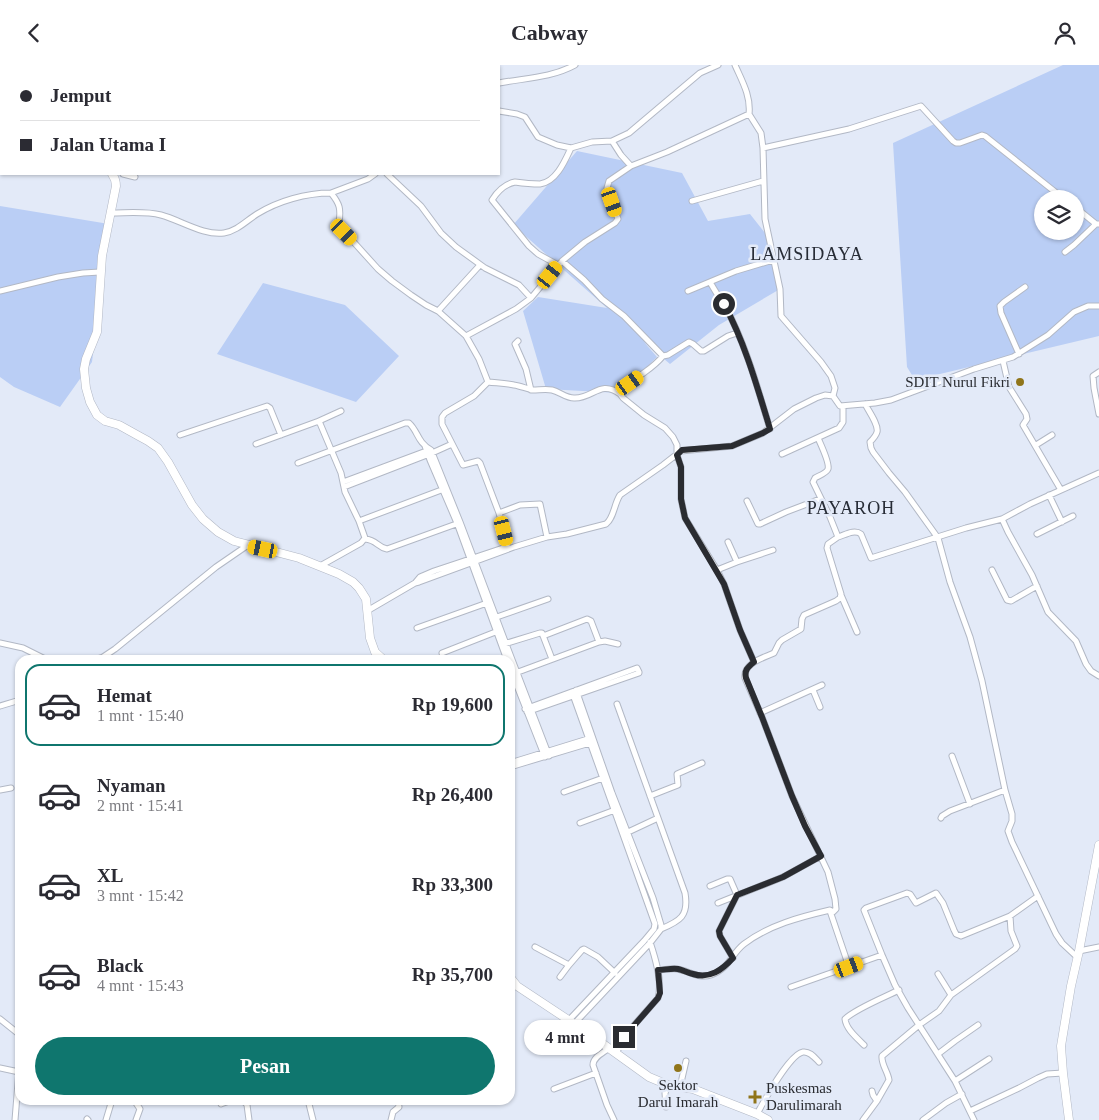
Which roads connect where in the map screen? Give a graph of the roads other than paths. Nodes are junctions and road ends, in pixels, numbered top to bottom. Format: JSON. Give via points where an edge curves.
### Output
{"nodes":[{"id":1,"x":575,"y":65,"type":"edge"},
{"id":2,"x":718,"y":65,"type":"edge"},
{"id":3,"x":735,"y":65,"type":"edge"},
{"id":4,"x":500,"y":83,"type":"edge"},
{"id":5,"x":500,"y":111,"type":"edge"},
{"id":6,"x":749,"y":114,"type":"junction"},
{"id":7,"x":612,"y":141,"type":"junction"},
{"id":8,"x":763,"y":147,"type":"junction"},
{"id":9,"x":571,"y":148,"type":"junction"},
{"id":10,"x":631,"y":166,"type":"junction"},
{"id":11,"x":113,"y":175,"type":"edge"},
{"id":12,"x":121,"y":175,"type":"edge"},
{"id":13,"x":126,"y":175,"type":"edge"},
{"id":14,"x":374,"y":175,"type":"edge"},
{"id":15,"x":388,"y":175,"type":"edge"},
{"id":16,"x":135,"y":177,"type":"dead end"},
{"id":17,"x":763,"y":181,"type":"junction"},
{"id":18,"x":116,"y":182,"type":"junction"},
{"id":19,"x":1053,"y":190,"type":"edge"},
{"id":20,"x":330,"y":193,"type":"junction"},
{"id":21,"x":692,"y":201,"type":"dead end"},
{"id":22,"x":111,"y":213,"type":"junction"},
{"id":23,"x":1084,"y":214,"type":"edge"},
{"id":24,"x":1098,"y":224,"type":"edge"},
{"id":25,"x":1065,"y":252,"type":"dead end"},
{"id":26,"x":773,"y":260,"type":"junction"},
{"id":27,"x":560,"y":263,"type":"junction"},
{"id":28,"x":480,"y":265,"type":"junction"},
{"id":29,"x":100,"y":272,"type":"junction"},
{"id":30,"x":710,"y":282,"type":"junction"},
{"id":31,"x":1025,"y":287,"type":"dead end"},
{"id":32,"x":0,"y":291,"type":"edge"},
{"id":33,"x":688,"y":291,"type":"dead end"},
{"id":34,"x":531,"y":298,"type":"junction"},
{"id":35,"x":1099,"y":306,"type":"edge"},
{"id":36,"x":438,"y":311,"type":"junction"},
{"id":37,"x":738,"y":333,"type":"junction"},
{"id":38,"x":466,"y":336,"type":"junction"},
{"id":39,"x":518,"y":341,"type":"dead end"},
{"id":40,"x":1019,"y":354,"type":"junction"},
{"id":41,"x":663,"y":356,"type":"junction"},
{"id":42,"x":1003,"y":361,"type":"junction"},
{"id":43,"x":1099,"y":372,"type":"edge"},
{"id":44,"x":488,"y":381,"type":"junction"},
{"id":45,"x":531,"y":390,"type":"junction"},
{"id":46,"x":620,"y":394,"type":"junction"},
{"id":47,"x":832,"y":396,"type":"junction"},
{"id":48,"x":865,"y":404,"type":"junction"},
{"id":49,"x":840,"y":406,"type":"junction"},
{"id":50,"x":341,"y":411,"type":"dead end"},
{"id":51,"x":1099,"y":413,"type":"edge"},
{"id":52,"x":319,"y":421,"type":"junction"},
{"id":53,"x":770,"y":429,"type":"junction"},
{"id":54,"x":180,"y":435,"type":"dead end"},
{"id":55,"x":282,"y":435,"type":"junction"},
{"id":56,"x":1052,"y":435,"type":"dead end"},
{"id":57,"x":818,"y":438,"type":"junction"},
{"id":58,"x":256,"y":444,"type":"dead end"},
{"id":59,"x":452,"y":444,"type":"junction"},
{"id":60,"x":1036,"y":445,"type":"junction"},
{"id":61,"x":333,"y":451,"type":"junction"},
{"id":62,"x":428,"y":451,"type":"junction"},
{"id":63,"x":782,"y":454,"type":"dead end"},
{"id":64,"x":677,"y":455,"type":"junction"},
{"id":65,"x":298,"y":463,"type":"dead end"},
{"id":66,"x":1099,"y":473,"type":"edge"},
{"id":67,"x":344,"y":485,"type":"junction"},
{"id":68,"x":445,"y":489,"type":"junction"},
{"id":69,"x":1061,"y":490,"type":"junction"},
{"id":70,"x":1049,"y":495,"type":"junction"},
{"id":71,"x":820,"y":499,"type":"junction"},
{"id":72,"x":747,"y":501,"type":"dead end"},
{"id":73,"x":499,"y":513,"type":"junction"},
{"id":74,"x":1073,"y":516,"type":"dead end"},
{"id":75,"x":1002,"y":519,"type":"junction"},
{"id":76,"x":359,"y":521,"type":"junction"},
{"id":77,"x":1062,"y":522,"type":"junction"},
{"id":78,"x":459,"y":523,"type":"junction"},
{"id":79,"x":1037,"y":534,"type":"dead end"},
{"id":80,"x":547,"y":537,"type":"junction"},
{"id":81,"x":838,"y":537,"type":"junction"},
{"id":82,"x":938,"y":538,"type":"junction"},
{"id":83,"x":365,"y":539,"type":"junction"},
{"id":84,"x":728,"y":542,"type":"dead end"},
{"id":85,"x":248,"y":545,"type":"junction"},
{"id":86,"x":508,"y":549,"type":"junction"},
{"id":87,"x":773,"y":550,"type":"dead end"},
{"id":88,"x":473,"y":561,"type":"junction"},
{"id":89,"x":737,"y":562,"type":"junction"},
{"id":90,"x":320,"y":566,"type":"junction"},
{"id":91,"x":717,"y":570,"type":"junction"},
{"id":92,"x":992,"y":570,"type":"dead end"},
{"id":93,"x":1037,"y":586,"type":"junction"},
{"id":94,"x":841,"y":594,"type":"junction"},
{"id":95,"x":548,"y":599,"type":"dead end"},
{"id":96,"x":488,"y":603,"type":"junction"},
{"id":97,"x":367,"y":611,"type":"junction"},
{"id":98,"x":494,"y":618,"type":"junction"},
{"id":99,"x":417,"y":628,"type":"dead end"},
{"id":100,"x":498,"y":630,"type":"junction"},
{"id":101,"x":857,"y":632,"type":"dead end"},
{"id":102,"x":543,"y":636,"type":"junction"},
{"id":103,"x":0,"y":643,"type":"edge"},
{"id":104,"x":599,"y":643,"type":"junction"},
{"id":105,"x":618,"y":644,"type":"dead end"},
{"id":106,"x":503,"y":645,"type":"junction"},
{"id":107,"x":36,"y":655,"type":"edge"},
{"id":108,"x":106,"y":655,"type":"edge"},
{"id":109,"x":378,"y":655,"type":"edge"},
{"id":110,"x":443,"y":655,"type":"edge"},
{"id":111,"x":506,"y":655,"type":"edge"},
{"id":112,"x":506,"y":655,"type":"edge"},
{"id":113,"x":552,"y":659,"type":"junction"},
{"id":114,"x":754,"y":662,"type":"junction"},
{"id":115,"x":515,"y":673,"type":"edge"},
{"id":116,"x":1099,"y":676,"type":"edge"},
{"id":117,"x":515,"y":678,"type":"edge"},
{"id":118,"x":822,"y":685,"type":"dead end"},
{"id":119,"x":813,"y":689,"type":"junction"},
{"id":120,"x":574,"y":693,"type":"junction"},
{"id":121,"x":15,"y":702,"type":"edge"},
{"id":122,"x":617,"y":704,"type":"dead end"},
{"id":123,"x":0,"y":706,"type":"edge"},
{"id":124,"x":820,"y":707,"type":"dead end"},
{"id":125,"x":529,"y":710,"type":"junction"},
{"id":126,"x":760,"y":713,"type":"junction"},
{"id":127,"x":591,"y":740,"type":"junction"},
{"id":128,"x":546,"y":754,"type":"junction"},
{"id":129,"x":952,"y":755,"type":"dead end"},
{"id":130,"x":515,"y":762,"type":"edge"},
{"id":131,"x":702,"y":763,"type":"dead end"},
{"id":132,"x":515,"y":765,"type":"edge"},
{"id":133,"x":603,"y":778,"type":"junction"},
{"id":134,"x":11,"y":788,"type":"dead end"},
{"id":135,"x":0,"y":790,"type":"edge"},
{"id":136,"x":1005,"y":790,"type":"junction"},
{"id":137,"x":564,"y":792,"type":"dead end"},
{"id":138,"x":650,"y":796,"type":"junction"},
{"id":139,"x":970,"y":804,"type":"junction"},
{"id":140,"x":615,"y":810,"type":"junction"},
{"id":141,"x":658,"y":818,"type":"junction"},
{"id":142,"x":941,"y":818,"type":"dead end"},
{"id":143,"x":580,"y":823,"type":"dead end"},
{"id":144,"x":625,"y":833,"type":"junction"},
{"id":145,"x":1099,"y":845,"type":"edge"},
{"id":146,"x":821,"y":856,"type":"junction"},
{"id":147,"x":1096,"y":871,"type":"edge"},
{"id":148,"x":710,"y":886,"type":"dead end"},
{"id":149,"x":737,"y":895,"type":"junction"},
{"id":150,"x":1038,"y":897,"type":"junction"},
{"id":151,"x":718,"y":903,"type":"dead end"},
{"id":152,"x":830,"y":910,"type":"junction"},
{"id":153,"x":1010,"y":916,"type":"junction"},
{"id":154,"x":661,"y":929,"type":"junction"},
{"id":155,"x":647,"y":937,"type":"junction"},
{"id":156,"x":650,"y":943,"type":"junction"},
{"id":157,"x":535,"y":947,"type":"dead end"},
{"id":158,"x":1099,"y":947,"type":"edge"},
{"id":159,"x":1078,"y":954,"type":"junction"},
{"id":160,"x":882,"y":955,"type":"junction"},
{"id":161,"x":733,"y":958,"type":"junction"},
{"id":162,"x":568,"y":965,"type":"junction"},
{"id":163,"x":849,"y":967,"type":"junction"},
{"id":164,"x":658,"y":970,"type":"junction"},
{"id":165,"x":615,"y":973,"type":"junction"},
{"id":166,"x":938,"y":974,"type":"dead end"},
{"id":167,"x":560,"y":977,"type":"dead end"},
{"id":168,"x":515,"y":983,"type":"edge"},
{"id":169,"x":792,"y":987,"type":"dead end"},
{"id":170,"x":899,"y":990,"type":"junction"},
{"id":171,"x":951,"y":995,"type":"junction"},
{"id":172,"x":0,"y":1019,"type":"edge"},
{"id":173,"x":572,"y":1022,"type":"junction"},
{"id":174,"x":919,"y":1025,"type":"junction"},
{"id":175,"x":978,"y":1025,"type":"dead end"},
{"id":176,"x":15,"y":1031,"type":"edge"},
{"id":177,"x":864,"y":1045,"type":"dead end"},
{"id":178,"x":609,"y":1049,"type":"junction"},
{"id":179,"x":616,"y":1053,"type":"junction"},
{"id":180,"x":938,"y":1054,"type":"junction"},
{"id":181,"x":988,"y":1059,"type":"dead end"},
{"id":182,"x":686,"y":1061,"type":"dead end"},
{"id":183,"x":819,"y":1062,"type":"dead end"},
{"id":184,"x":0,"y":1068,"type":"edge"},
{"id":185,"x":15,"y":1070,"type":"edge"},
{"id":186,"x":596,"y":1073,"type":"junction"},
{"id":187,"x":1063,"y":1073,"type":"junction"},
{"id":188,"x":955,"y":1081,"type":"junction"},
{"id":189,"x":668,"y":1085,"type":"junction"},
{"id":190,"x":680,"y":1087,"type":"junction"},
{"id":191,"x":554,"y":1089,"type":"dead end"},
{"id":192,"x":872,"y":1091,"type":"dead end"},
{"id":193,"x":962,"y":1094,"type":"junction"},
{"id":194,"x":877,"y":1101,"type":"junction"},
{"id":195,"x":16,"y":1105,"type":"edge"},
{"id":196,"x":110,"y":1105,"type":"edge"},
{"id":197,"x":137,"y":1105,"type":"edge"},
{"id":198,"x":247,"y":1105,"type":"edge"},
{"id":199,"x":309,"y":1105,"type":"edge"},
{"id":200,"x":399,"y":1105,"type":"edge"},
{"id":201,"x":666,"y":1107,"type":"dead end"},
{"id":202,"x":970,"y":1111,"type":"junction"},
{"id":203,"x":757,"y":1114,"type":"junction"},
{"id":204,"x":14,"y":1120,"type":"edge"},
{"id":205,"x":106,"y":1120,"type":"edge"},
{"id":206,"x":136,"y":1120,"type":"edge"},
{"id":207,"x":249,"y":1120,"type":"edge"},
{"id":208,"x":313,"y":1120,"type":"edge"},
{"id":209,"x":391,"y":1120,"type":"edge"},
{"id":210,"x":614,"y":1120,"type":"edge"},
{"id":211,"x":768,"y":1120,"type":"edge"},
{"id":212,"x":863,"y":1120,"type":"edge"},
{"id":213,"x":923,"y":1120,"type":"edge"},
{"id":214,"x":974,"y":1120,"type":"edge"},
{"id":215,"x":1069,"y":1120,"type":"edge"}],
"edges":[{"from":1,"to":4,"type":"street","via":[[541,77]]},
{"from":2,"to":7,"type":"street","via":[[700,73],[633,131]]},
{"from":3,"to":6,"type":"street","via":[[749,101]]},
{"from":5,"to":9,"type":"street","via":[[525,117],[538,137]]},
{"from":6,"to":8,"type":"street","via":[[761,133]]},
{"from":6,"to":10,"type":"street"},
{"from":7,"to":9,"type":"street"},
{"from":7,"to":10,"type":"street"},
{"from":8,"to":17,"type":"street"},
{"from":8,"to":19,"type":"street","via":[[850,129],[921,106],[956,143],[985,136]]},
{"from":9,"to":27,"type":"street","via":[[556,175],[548,181],[540,184],[511,183],[492,199],[529,246],[538,254]]},
{"from":10,"to":27,"type":"street","via":[[608,184],[617,221]]},
{"from":11,"to":18,"type":"main road"},
{"from":12,"to":18,"type":"street"},
{"from":13,"to":16,"type":"street"},
{"from":14,"to":20,"type":"street"},
{"from":15,"to":28,"type":"street","via":[[420,206],[440,233]]},
{"from":17,"to":21,"type":"street"},
{"from":17,"to":26,"type":"street","via":[[765,219]]},
{"from":18,"to":22,"type":"main road"},
{"from":20,"to":22,"type":"street","via":[[307,195],[271,206],[235,230],[221,234],[161,215]]},
{"from":20,"to":36,"type":"street","via":[[340,209],[340,227],[378,269],[405,291]]},
{"from":22,"to":29,"type":"main road"},
{"from":23,"to":24,"type":"street"},
{"from":24,"to":25,"type":"street"},
{"from":26,"to":30,"type":"street"},
{"from":26,"to":47,"type":"street","via":[[780,289],[781,316],[829,373],[835,388]]},
{"from":27,"to":34,"type":"street"},
{"from":27,"to":41,"type":"street","via":[[624,316]]},
{"from":28,"to":34,"type":"street","via":[[519,285]]},
{"from":28,"to":36,"type":"street"},
{"from":29,"to":32,"type":"street","via":[[58,277]]},
{"from":29,"to":85,"type":"main road","via":[[97,332],[84,369],[86,388],[97,415],[158,448],[203,519],[218,533]]},
{"from":30,"to":33,"type":"street"},
{"from":30,"to":37,"type":"street"},
{"from":31,"to":40,"type":"street","via":[[1000,306]]},
{"from":34,"to":38,"type":"street"},
{"from":35,"to":40,"type":"street","via":[[1088,305],[1074,312]]},
{"from":36,"to":38,"type":"street"},
{"from":37,"to":41,"type":"street","via":[[704,351],[689,342]]},
{"from":37,"to":53,"type":"street"},
{"from":38,"to":44,"type":"street"},
{"from":39,"to":45,"type":"street","via":[[516,344]]},
{"from":40,"to":42,"type":"street"},
{"from":41,"to":46,"type":"street"},
{"from":42,"to":48,"type":"street","via":[[891,400]]},
{"from":42,"to":60,"type":"street","via":[[1009,387],[1026,414],[1023,425]]},
{"from":43,"to":51,"type":"street","via":[[1093,376]]},
{"from":44,"to":45,"type":"street"},
{"from":44,"to":59,"type":"street","via":[[474,396],[442,417]]},
{"from":45,"to":46,"type":"street","via":[[546,389],[575,398],[606,388]]},
{"from":46,"to":64,"type":"street","via":[[669,432],[677,445]]},
{"from":47,"to":49,"type":"street"},
{"from":47,"to":53,"type":"street","via":[[816,398],[794,409]]},
{"from":48,"to":49,"type":"street"},
{"from":48,"to":82,"type":"street","via":[[878,427],[870,442],[871,448]]},
{"from":49,"to":57,"type":"street","via":[[843,406],[843,422],[839,428]]},
{"from":50,"to":52,"type":"street"},
{"from":52,"to":55,"type":"street"},
{"from":52,"to":61,"type":"street"},
{"from":53,"to":64,"type":"street","via":[[732,446],[682,450]]},
{"from":54,"to":55,"type":"street","via":[[267,406]]},
{"from":55,"to":58,"type":"street"},
{"from":56,"to":60,"type":"street"},
{"from":57,"to":63,"type":"street"},
{"from":57,"to":71,"type":"street","via":[[828,469],[813,479]]},
{"from":59,"to":62,"type":"street"},
{"from":59,"to":73,"type":"street","via":[[464,465],[475,461],[480,463]]},
{"from":60,"to":69,"type":"street"},
{"from":61,"to":62,"type":"street","via":[[409,423]]},
{"from":61,"to":65,"type":"street"},
{"from":61,"to":67,"type":"street"},
{"from":62,"to":67,"type":"street"},
{"from":62,"to":68,"type":"street"},
{"from":64,"to":80,"type":"street","via":[[620,495],[610,521]]},
{"from":64,"to":91,"type":"street","via":[[685,518]]},
{"from":66,"to":69,"type":"street"},
{"from":67,"to":76,"type":"street"},
{"from":68,"to":76,"type":"street"},
{"from":68,"to":78,"type":"street"},
{"from":69,"to":70,"type":"street"},
{"from":70,"to":75,"type":"street"},
{"from":70,"to":77,"type":"street"},
{"from":71,"to":72,"type":"street","via":[[760,524]]},
{"from":71,"to":81,"type":"street"},
{"from":73,"to":80,"type":"street","via":[[520,505],[540,504]]},
{"from":73,"to":86,"type":"street"},
{"from":74,"to":77,"type":"street"},
{"from":75,"to":82,"type":"street"},
{"from":75,"to":93,"type":"street"},
{"from":76,"to":83,"type":"street"},
{"from":77,"to":79,"type":"street"},
{"from":78,"to":83,"type":"street","via":[[387,549]]},
{"from":78,"to":88,"type":"street"},
{"from":80,"to":86,"type":"street"},
{"from":81,"to":82,"type":"street","via":[[853,532],[861,534],[871,558]]},
{"from":81,"to":94,"type":"street","via":[[828,543],[827,548]]},
{"from":82,"to":136,"type":"street","via":[[982,681]]},
{"from":83,"to":90,"type":"street"},
{"from":84,"to":89,"type":"street"},
{"from":85,"to":90,"type":"main road"},
{"from":85,"to":108,"type":"street"},
{"from":86,"to":88,"type":"street"},
{"from":87,"to":89,"type":"street"},
{"from":88,"to":96,"type":"street"},
{"from":88,"to":97,"type":"street","via":[[415,583]]},
{"from":89,"to":91,"type":"street"},
{"from":90,"to":97,"type":"main road","via":[[359,587],[366,599]]},
{"from":91,"to":114,"type":"street"},
{"from":92,"to":93,"type":"street","via":[[1007,601]]},
{"from":93,"to":116,"type":"street","via":[[1048,612],[1076,641],[1086,664]]},
{"from":94,"to":101,"type":"street"},
{"from":94,"to":114,"type":"street","via":[[836,601],[804,615],[799,632],[782,640],[774,653]]},
{"from":95,"to":98,"type":"street"},
{"from":96,"to":98,"type":"street"},
{"from":96,"to":99,"type":"street"},
{"from":97,"to":109,"type":"main road","via":[[372,646]]},
{"from":98,"to":100,"type":"street"},
{"from":100,"to":106,"type":"street"},
{"from":100,"to":110,"type":"street"},
{"from":102,"to":104,"type":"street","via":[[587,619],[591,621]]},
{"from":102,"to":106,"type":"street","via":[[540,633]]},
{"from":102,"to":113,"type":"street"},
{"from":103,"to":107,"type":"street"},
{"from":104,"to":105,"type":"street"},
{"from":104,"to":113,"type":"street"},
{"from":106,"to":111,"type":"street"},
{"from":106,"to":112,"type":"street"},
{"from":113,"to":115,"type":"street"},
{"from":114,"to":126,"type":"street","via":[[745,673]]},
{"from":117,"to":125,"type":"street"},
{"from":118,"to":119,"type":"street"},
{"from":119,"to":124,"type":"street"},
{"from":119,"to":126,"type":"street"},
{"from":120,"to":120,"type":"street","via":[[637,668],[639,672],[639,673]]},
{"from":120,"to":125,"type":"street"},
{"from":120,"to":127,"type":"street"},
{"from":121,"to":123,"type":"street"},
{"from":122,"to":138,"type":"street"},
{"from":125,"to":128,"type":"street"},
{"from":126,"to":146,"type":"street","via":[[792,796]]},
{"from":127,"to":128,"type":"street"},
{"from":127,"to":133,"type":"street"},
{"from":127,"to":144,"type":"street"},
{"from":128,"to":130,"type":"street"},
{"from":128,"to":132,"type":"street"},
{"from":129,"to":139,"type":"street"},
{"from":131,"to":138,"type":"street","via":[[677,774],[678,785]]},
{"from":133,"to":137,"type":"street"},
{"from":133,"to":140,"type":"street"},
{"from":134,"to":135,"type":"street"},
{"from":136,"to":139,"type":"street"},
{"from":136,"to":150,"type":"street","via":[[1012,814],[1008,831]]},
{"from":138,"to":141,"type":"street"},
{"from":139,"to":142,"type":"street"},
{"from":140,"to":143,"type":"street"},
{"from":140,"to":144,"type":"street"},
{"from":141,"to":144,"type":"street"},
{"from":141,"to":154,"type":"street","via":[[687,901],[682,917]]},
{"from":144,"to":154,"type":"street","via":[[653,898]]},
{"from":144,"to":155,"type":"street","via":[[655,924]]},
{"from":145,"to":147,"type":"main road"},
{"from":146,"to":149,"type":"street","via":[[783,877]]},
{"from":146,"to":152,"type":"street","via":[[835,899],[836,909]]},
{"from":147,"to":159,"type":"main road"},
{"from":148,"to":149,"type":"street","via":[[730,879]]},
{"from":149,"to":151,"type":"street"},
{"from":149,"to":161,"type":"street","via":[[719,931]]},
{"from":150,"to":153,"type":"street"},
{"from":150,"to":159,"type":"street","via":[[1059,939]]},
{"from":152,"to":161,"type":"street","via":[[772,927],[745,943]]},
{"from":152,"to":163,"type":"street"},
{"from":153,"to":160,"type":"street","via":[[959,936],[936,893],[916,903],[906,893],[864,909]]},
{"from":153,"to":171,"type":"street","via":[[1016,949]]},
{"from":154,"to":156,"type":"street"},
{"from":155,"to":156,"type":"street"},
{"from":155,"to":165,"type":"street"},
{"from":156,"to":164,"type":"street"},
{"from":156,"to":173,"type":"street"},
{"from":157,"to":162,"type":"street"},
{"from":158,"to":159,"type":"street"},
{"from":159,"to":187,"type":"main road","via":[[1061,1047]]},
{"from":160,"to":163,"type":"street"},
{"from":160,"to":170,"type":"street"},
{"from":161,"to":164,"type":"street","via":[[709,975],[677,969]]},
{"from":162,"to":165,"type":"street","via":[[584,949]]},
{"from":162,"to":167,"type":"street"},
{"from":163,"to":169,"type":"street"},
{"from":164,"to":179,"type":"street","via":[[658,998],[628,1032]]},
{"from":165,"to":173,"type":"street"},
{"from":166,"to":171,"type":"street"},
{"from":168,"to":173,"type":"main road"},
{"from":170,"to":174,"type":"street"},
{"from":170,"to":177,"type":"street","via":[[845,1019],[847,1028]]},
{"from":171,"to":174,"type":"street","via":[[939,1011]]},
{"from":172,"to":176,"type":"street"},
{"from":173,"to":178,"type":"main road"},
{"from":174,"to":180,"type":"street"},
{"from":174,"to":194,"type":"street","via":[[882,1057],[889,1080]]},
{"from":175,"to":180,"type":"street"},
{"from":178,"to":179,"type":"main road"},
{"from":178,"to":186,"type":"street","via":[[593,1061]]},
{"from":179,"to":189,"type":"main road","via":[[649,1077]]},
{"from":180,"to":188,"type":"street"},
{"from":181,"to":188,"type":"street"},
{"from":182,"to":190,"type":"street"},
{"from":183,"to":203,"type":"street","via":[[809,1052],[800,1053],[787,1066]]},
{"from":184,"to":185,"type":"street"},
{"from":186,"to":191,"type":"street"},
{"from":186,"to":210,"type":"street"},
{"from":187,"to":202,"type":"street","via":[[1047,1074]]},
{"from":187,"to":215,"type":"main road"},
{"from":188,"to":193,"type":"street"},
{"from":189,"to":190,"type":"main road"},
{"from":189,"to":201,"type":"street"},
{"from":190,"to":203,"type":"main road"},
{"from":192,"to":194,"type":"street"},
{"from":193,"to":202,"type":"street"},
{"from":193,"to":213,"type":"street"},
{"from":194,"to":212,"type":"street"},
{"from":195,"to":204,"type":"street"},
{"from":196,"to":205,"type":"street"},
{"from":197,"to":206,"type":"street","via":[[140,1109]]},
{"from":198,"to":207,"type":"street"},
{"from":199,"to":208,"type":"street"},
{"from":200,"to":209,"type":"street"},
{"from":202,"to":214,"type":"street"},
{"from":203,"to":211,"type":"main road"}]}
